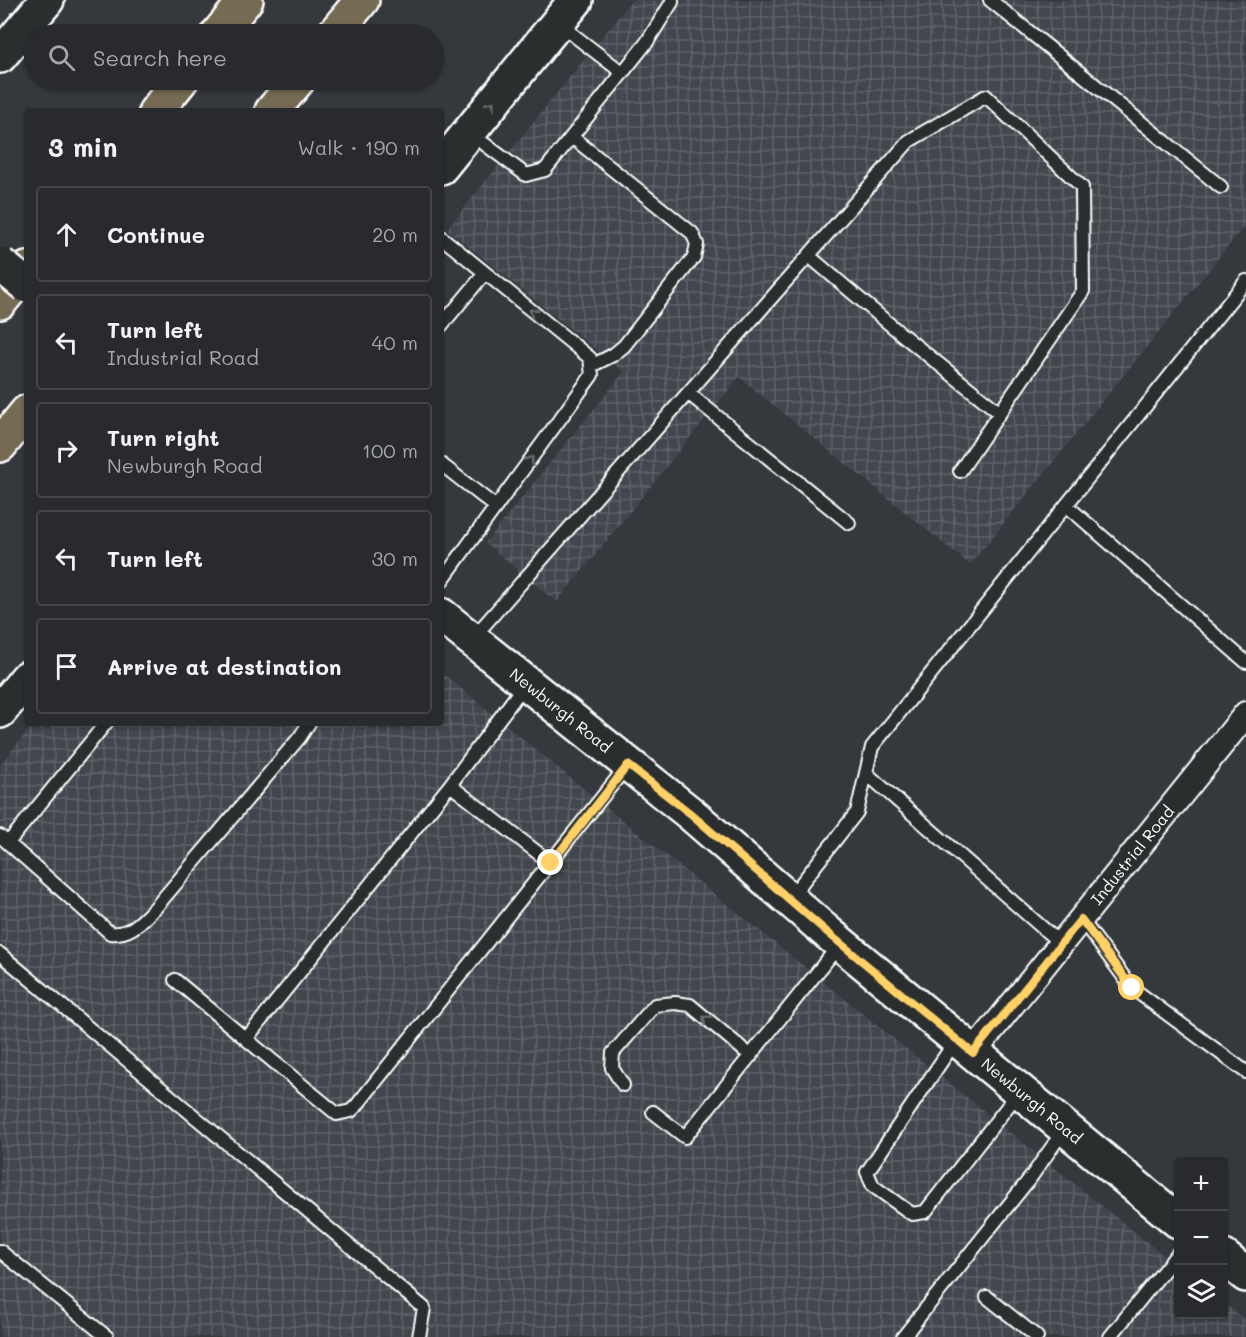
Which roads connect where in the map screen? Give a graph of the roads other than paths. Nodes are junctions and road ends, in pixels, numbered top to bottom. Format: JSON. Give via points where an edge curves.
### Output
{"nodes":[{"id":1,"x":47,"y":0,"type":"edge"},
{"id":2,"x":246,"y":0,"type":"edge"},
{"id":3,"x":362,"y":0,"type":"edge"},
{"id":4,"x":672,"y":0,"type":"edge"},
{"id":5,"x":990,"y":0,"type":"edge"},
{"id":6,"x":567,"y":11,"type":"edge"},
{"id":7,"x":27,"y":24,"type":"edge"},
{"id":8,"x":226,"y":24,"type":"edge"},
{"id":9,"x":342,"y":24,"type":"edge"},
{"id":10,"x":24,"y":27,"type":"edge"},
{"id":11,"x":0,"y":56,"type":"edge"},
{"id":12,"x":623,"y":73,"type":"junction"},
{"id":13,"x":174,"y":90,"type":"edge"},
{"id":14,"x":290,"y":90,"type":"edge"},
{"id":15,"x":159,"y":108,"type":"edge"},
{"id":16,"x":275,"y":108,"type":"edge"},
{"id":17,"x":469,"y":132,"type":"junction"},
{"id":18,"x":572,"y":137,"type":"junction"},
{"id":19,"x":444,"y":163,"type":"edge"},
{"id":20,"x":1221,"y":187,"type":"dead end"},
{"id":21,"x":444,"y":239,"type":"edge"},
{"id":22,"x":809,"y":256,"type":"junction"},
{"id":23,"x":0,"y":264,"type":"edge"},
{"id":24,"x":24,"y":273,"type":"edge"},
{"id":25,"x":485,"y":273,"type":"junction"},
{"id":26,"x":1246,"y":281,"type":"edge"},
{"id":27,"x":24,"y":284,"type":"edge"},
{"id":28,"x":0,"y":302,"type":"edge"},
{"id":29,"x":444,"y":322,"type":"edge"},
{"id":30,"x":591,"y":366,"type":"junction"},
{"id":31,"x":688,"y":393,"type":"junction"},
{"id":32,"x":1000,"y":413,"type":"junction"},
{"id":33,"x":24,"y":416,"type":"edge"},
{"id":34,"x":0,"y":445,"type":"edge"},
{"id":35,"x":444,"y":466,"type":"edge"},
{"id":36,"x":960,"y":471,"type":"dead end"},
{"id":37,"x":1066,"y":505,"type":"junction"},
{"id":38,"x":496,"y":507,"type":"junction"},
{"id":39,"x":849,"y":523,"type":"dead end"},
{"id":40,"x":444,"y":578,"type":"edge"},
{"id":41,"x":444,"y":618,"type":"edge"},
{"id":42,"x":471,"y":640,"type":"junction"},
{"id":43,"x":1246,"y":662,"type":"edge"},
{"id":44,"x":24,"y":682,"type":"edge"},
{"id":45,"x":526,"y":683,"type":"junction"},
{"id":46,"x":0,"y":711,"type":"edge"},
{"id":47,"x":1246,"y":714,"type":"edge"},
{"id":48,"x":103,"y":726,"type":"edge"},
{"id":49,"x":307,"y":726,"type":"edge"},
{"id":50,"x":628,"y":765,"type":"junction"},
{"id":51,"x":866,"y":773,"type":"junction"},
{"id":52,"x":450,"y":784,"type":"junction"},
{"id":53,"x":4,"y":840,"type":"edge"},
{"id":54,"x":551,"y":863,"type":"junction"},
{"id":55,"x":789,"y":899,"type":"junction"},
{"id":56,"x":1081,"y":919,"type":"junction"},
{"id":57,"x":841,"y":943,"type":"junction"},
{"id":58,"x":1061,"y":944,"type":"junction"},
{"id":59,"x":0,"y":954,"type":"edge"},
{"id":60,"x":175,"y":980,"type":"dead end"},
{"id":61,"x":246,"y":1039,"type":"junction"},
{"id":62,"x":964,"y":1046,"type":"junction"},
{"id":63,"x":751,"y":1056,"type":"junction"},
{"id":64,"x":1246,"y":1072,"type":"edge"},
{"id":65,"x":623,"y":1085,"type":"dead end"},
{"id":66,"x":1019,"y":1091,"type":"junction"},
{"id":67,"x":653,"y":1112,"type":"dead end"},
{"id":68,"x":1064,"y":1129,"type":"junction"},
{"id":69,"x":1174,"y":1217,"type":"edge"},
{"id":70,"x":0,"y":1251,"type":"edge"},
{"id":71,"x":1174,"y":1259,"type":"edge"},
{"id":72,"x":1228,"y":1260,"type":"edge"},
{"id":73,"x":1246,"y":1275,"type":"edge"},
{"id":74,"x":987,"y":1298,"type":"dead end"},
{"id":75,"x":107,"y":1337,"type":"edge"},
{"id":76,"x":419,"y":1337,"type":"edge"},
{"id":77,"x":903,"y":1337,"type":"edge"},
{"id":78,"x":1037,"y":1337,"type":"edge"},
{"id":79,"x":1110,"y":1337,"type":"edge"}],
"edges":[{"from":1,"to":7,"type":"main road"},
{"from":2,"to":8,"type":"highway"},
{"from":3,"to":9,"type":"highway"},
{"from":4,"to":12,"type":"lane"},
{"from":5,"to":20,"type":"lane"},
{"from":6,"to":12,"type":"lane"},
{"from":17,"to":6,"type":"main road","one_way":true},
{"from":10,"to":11,"type":"main road"},
{"from":12,"to":18,"type":"lane"},
{"from":13,"to":15,"type":"highway"},
{"from":14,"to":16,"type":"highway"},
{"from":17,"to":18,"type":"lane","via":[[526,175],[545,170]]},
{"from":17,"to":19,"type":"main road"},
{"from":18,"to":30,"type":"lane","via":[[692,233],[697,244],[694,257],[624,346]]},
{"from":21,"to":25,"type":"lane"},
{"from":22,"to":31,"type":"lane"},
{"from":22,"to":32,"type":"lane"},
{"from":22,"to":32,"type":"lane","via":[[909,141],[986,96],[1082,187],[1083,291]]},
{"from":23,"to":27,"type":"main road","bridge":true},
{"from":24,"to":28,"type":"highway"},
{"from":25,"to":29,"type":"lane"},
{"from":30,"to":25,"type":"lane","one_way":true,"via":[[590,358]]},
{"from":26,"to":37,"type":"lane"},
{"from":38,"to":30,"type":"lane","one_way":true,"via":[[592,375]]},
{"from":31,"to":39,"type":"lane"},
{"from":31,"to":42,"type":"lane"},
{"from":32,"to":36,"type":"lane"},
{"from":33,"to":34,"type":"highway"},
{"from":35,"to":38,"type":"lane"},
{"from":37,"to":43,"type":"lane"},
{"from":37,"to":51,"type":"lane","via":[[872,747]]},
{"from":38,"to":40,"type":"lane"},
{"from":41,"to":42,"type":"main road","name":"Newburgh Road"},
{"from":42,"to":45,"type":"main road","name":"Newburgh Road"},
{"from":44,"to":46,"type":"main road"},
{"from":45,"to":50,"type":"main road","name":"Newburgh Road"},
{"from":45,"to":52,"type":"lane"},
{"from":47,"to":56,"type":"street","name":"Industrial Road"},
{"from":48,"to":53,"type":"lane"},
{"from":49,"to":53,"type":"lane","via":[[156,907],[123,934],[110,933]]},
{"from":50,"to":54,"type":"lane"},
{"from":50,"to":55,"type":"main road","name":"Newburgh Road"},
{"from":51,"to":55,"type":"lane","via":[[857,812]]},
{"from":51,"to":58,"type":"lane"},
{"from":52,"to":54,"type":"lane"},
{"from":52,"to":61,"type":"lane"},
{"from":54,"to":61,"type":"lane","via":[[351,1111],[337,1114]]},
{"from":55,"to":57,"type":"main road","name":"Newburgh Road"},
{"from":56,"to":58,"type":"street","name":"Industrial Road"},
{"from":56,"to":64,"type":"lane","via":[[1132,988]]},
{"from":57,"to":62,"type":"main road","name":"Newburgh Road"},
{"from":57,"to":63,"type":"lane"},
{"from":58,"to":62,"type":"street","name":"Industrial Road"},
{"from":59,"to":76,"type":"lane","via":[[424,1308]]},
{"from":60,"to":61,"type":"lane"},
{"from":62,"to":66,"type":"main road","name":"Newburgh Road"},
{"from":62,"to":66,"type":"lane","via":[[867,1172],[873,1186],[912,1214],[925,1212]]},
{"from":63,"to":65,"type":"lane","one_way":true,"via":[[690,1005],[655,1005],[613,1053],[612,1068]]},
{"from":63,"to":67,"type":"lane","via":[[685,1137]]},
{"from":66,"to":68,"type":"main road","name":"Newburgh Road"},
{"from":68,"to":69,"type":"main road","name":"Newburgh Road"},
{"from":68,"to":77,"type":"lane","via":[[1031,1177]]},
{"from":70,"to":75,"type":"lane"},
{"from":71,"to":79,"type":"lane"},
{"from":72,"to":73,"type":"main road"},
{"from":74,"to":78,"type":"lane"}]}
